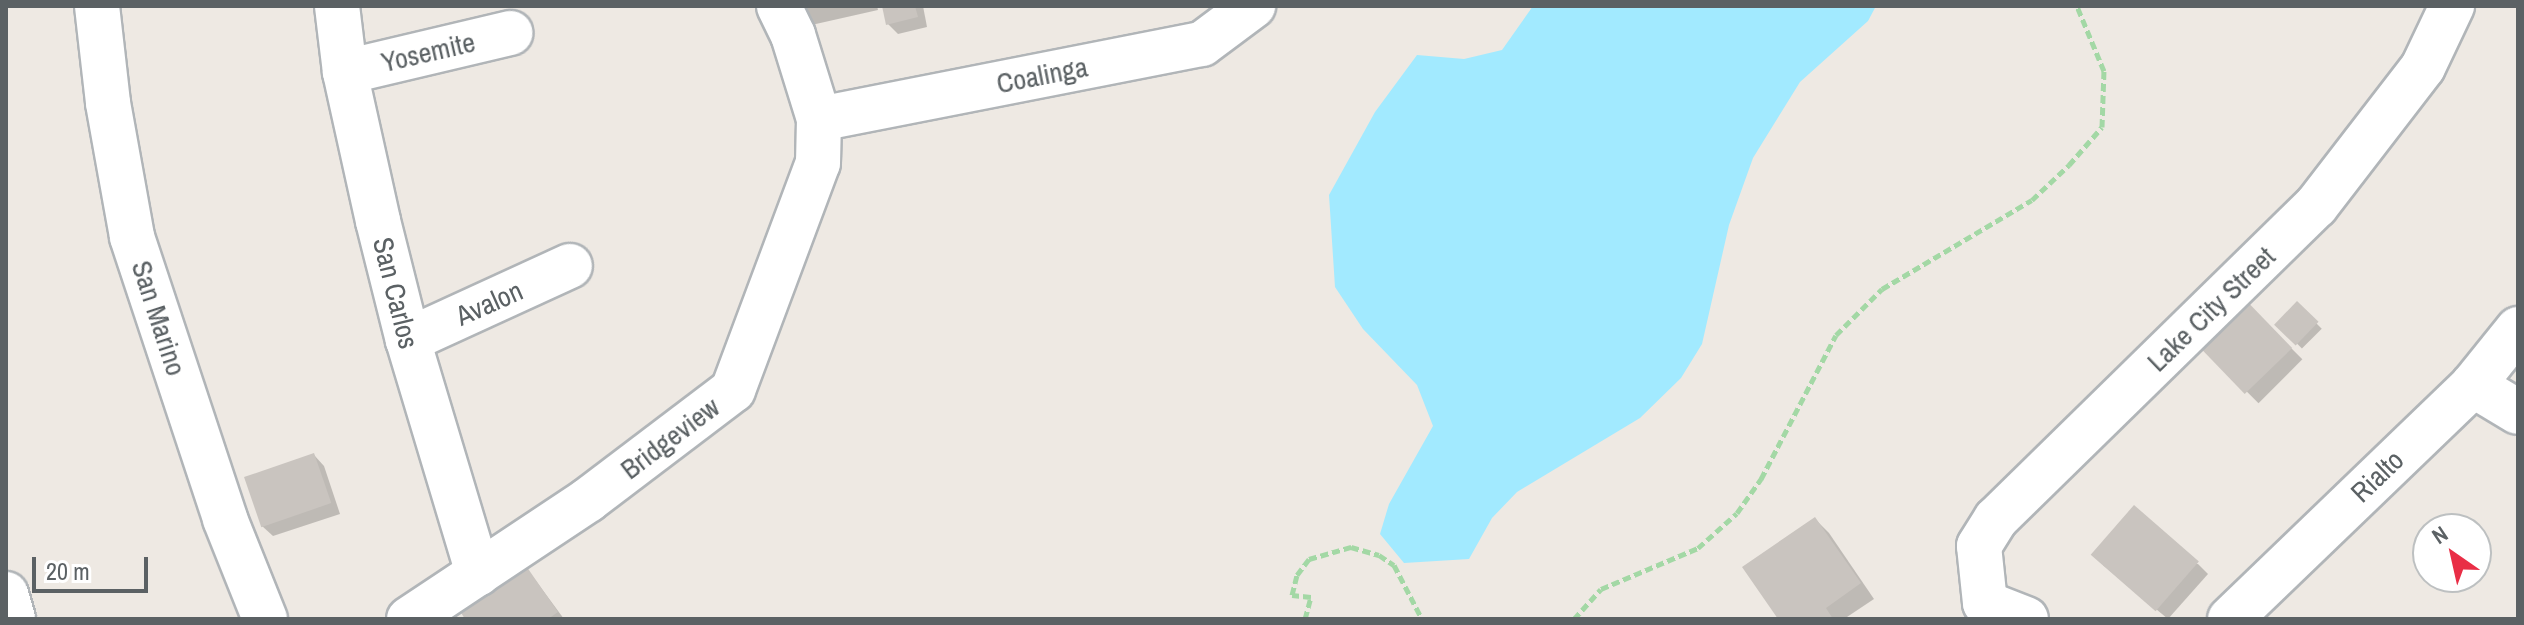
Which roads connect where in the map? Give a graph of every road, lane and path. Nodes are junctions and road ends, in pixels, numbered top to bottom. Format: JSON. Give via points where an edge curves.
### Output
{"nodes":[{"id":1,"x":97,"y":6,"type":"edge"},
{"id":2,"x":337,"y":6,"type":"edge"},
{"id":3,"x":779,"y":6,"type":"edge"},
{"id":4,"x":1253,"y":6,"type":"edge"},
{"id":5,"x":2077,"y":6,"type":"edge"},
{"id":6,"x":2452,"y":6,"type":"edge"},
{"id":7,"x":1201,"y":25,"type":"edge"},
{"id":8,"x":510,"y":33,"type":"dead end"},
{"id":9,"x":345,"y":72,"type":"junction"},
{"id":10,"x":819,"y":119,"type":"junction"},
{"id":11,"x":570,"y":266,"type":"dead end"},
{"id":12,"x":2518,"y":329,"type":"edge"},
{"id":13,"x":408,"y":340,"type":"junction"},
{"id":14,"x":2473,"y":385,"type":"junction"},
{"id":15,"x":2518,"y":412,"type":"edge"},
{"id":16,"x":478,"y":574,"type":"junction"},
{"id":17,"x":6,"y":594,"type":"edge"},
{"id":18,"x":1975,"y":611,"type":"edge"},
{"id":19,"x":13,"y":619,"type":"edge"},
{"id":20,"x":265,"y":619,"type":"edge"},
{"id":21,"x":409,"y":619,"type":"edge"},
{"id":22,"x":1305,"y":619,"type":"edge"},
{"id":23,"x":1422,"y":619,"type":"edge"},
{"id":24,"x":1574,"y":619,"type":"edge"},
{"id":25,"x":2026,"y":619,"type":"edge"},
{"id":26,"x":2230,"y":619,"type":"edge"}],
"edges":[{"from":1,"to":20,"type":"street","name":"San Marino","via":[[132,237],[225,519]]},
{"from":2,"to":9,"type":"street","name":"San Carlos"},
{"from":3,"to":10,"type":"street","name":"Bridgeview"},
{"from":4,"to":7,"type":"street","name":"Coalinga"},
{"from":5,"to":24,"type":"path","via":[[2104,71],[2102,127],[2032,200],[1882,289],[1836,335],[1761,479],[1737,513],[1698,548],[1601,589]]},
{"from":6,"to":18,"type":"street","name":"Lake City Street","via":[[2423,67],[2316,206],[1996,519],[1979,546]]},
{"from":7,"to":10,"type":"street","name":"Coalinga"},
{"from":8,"to":9,"type":"street","name":"Yosemite"},
{"from":9,"to":13,"type":"street","name":"San Carlos"},
{"from":10,"to":16,"type":"street","name":"Bridgeview","via":[[818,163],[733,390],[588,500]]},
{"from":11,"to":13,"type":"street","name":"Avalon"},
{"from":12,"to":14,"type":"street","name":"Rialto"},
{"from":13,"to":16,"type":"street","name":"San Carlos"},
{"from":14,"to":15,"type":"street"},
{"from":14,"to":26,"type":"street","name":"Rialto"},
{"from":16,"to":21,"type":"street","name":"Bridgeview"},
{"from":17,"to":19,"type":"street"},
{"from":18,"to":25,"type":"street"},
{"from":22,"to":23,"type":"path","via":[[1311,597],[1292,595],[1297,575],[1309,559],[1351,547],[1394,565]]}]}
